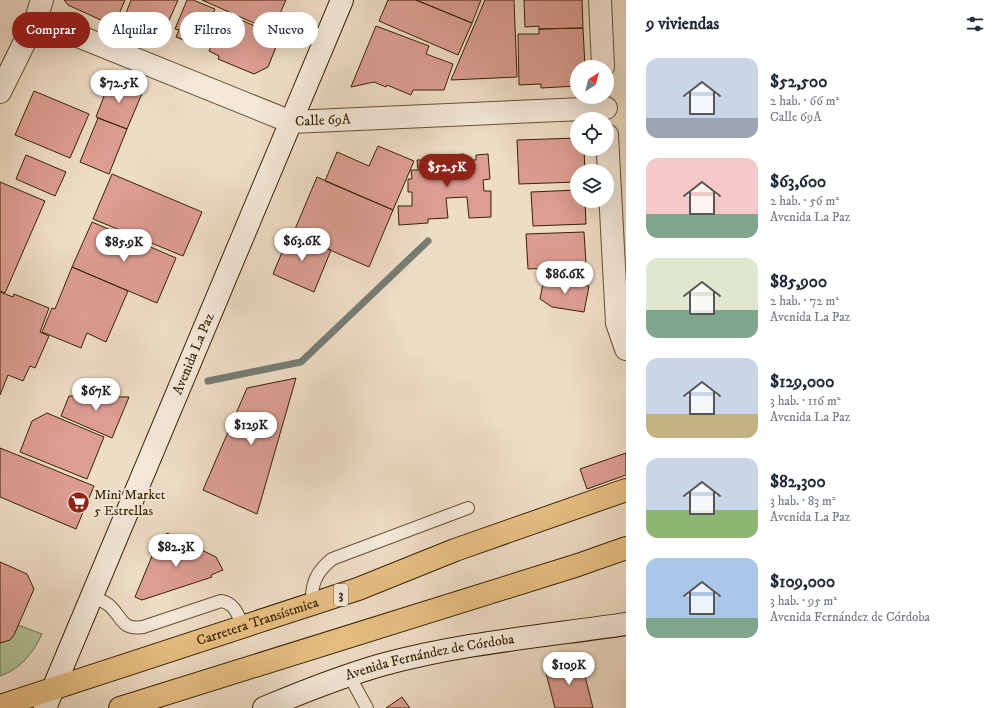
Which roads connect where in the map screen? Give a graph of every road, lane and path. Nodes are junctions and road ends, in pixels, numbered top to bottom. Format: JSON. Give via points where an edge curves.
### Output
{"nodes":[{"id":1,"x":342,"y":0,"type":"edge"},
{"id":2,"x":600,"y":0,"type":"edge"},
{"id":3,"x":39,"y":10,"type":"edge"},
{"id":4,"x":604,"y":60,"type":"edge"},
{"id":5,"x":0,"y":92,"type":"edge"},
{"id":6,"x":606,"y":108,"type":"edge"},
{"id":7,"x":291,"y":122,"type":"junction"},
{"id":8,"x":608,"y":156,"type":"edge"},
{"id":9,"x":626,"y":349,"type":"edge"},
{"id":10,"x":626,"y":490,"type":"edge"},
{"id":11,"x":468,"y":508,"type":"dead end"},
{"id":12,"x":626,"y":548,"type":"edge"},
{"id":13,"x":92,"y":597,"type":"junction"},
{"id":14,"x":312,"y":604,"type":"junction"},
{"id":15,"x":626,"y":624,"type":"edge"},
{"id":16,"x":243,"y":627,"type":"junction"},
{"id":17,"x":349,"y":675,"type":"junction"},
{"id":18,"x":49,"y":698,"type":"edge"},
{"id":19,"x":0,"y":706,"type":"edge"},
{"id":20,"x":120,"y":708,"type":"edge"},
{"id":21,"x":264,"y":708,"type":"edge"},
{"id":22,"x":367,"y":708,"type":"edge"}],
"edges":[{"from":1,"to":7,"type":"main road","name":"Avenida La Paz"},
{"from":2,"to":4,"type":"main road"},
{"from":3,"to":5,"type":"main road"},
{"from":3,"to":7,"type":"main road","name":"Calle 69A"},
{"from":6,"to":7,"type":"main road","name":"Calle 69A"},
{"from":7,"to":13,"type":"main road","name":"Avenida La Paz"},
{"from":8,"to":9,"type":"main road","via":[[617,324]]},
{"from":10,"to":14,"type":"main road","name":"Carretera Transístmica","number":"3"},
{"from":11,"to":14,"type":"lane","via":[[332,559],[322,567],[315,578],[311,590]]},
{"from":12,"to":20,"type":"main road"},
{"from":13,"to":16,"type":"lane","via":[[110,606],[126,625],[135,628],[221,601],[228,602],[233,607]]},
{"from":13,"to":18,"type":"main road","name":"Avenida La Paz"},
{"from":14,"to":16,"type":"main road","name":"Carretera Transístmica","number":"3"},
{"from":15,"to":17,"type":"main road","name":"Avenida Fernández de Córdoba","via":[[446,650]]},
{"from":16,"to":18,"type":"main road","name":"Carretera Transístmica","number":"3"},
{"from":17,"to":21,"type":"main road","name":"Avenida Fernández de Córdoba"},
{"from":17,"to":22,"type":"lane"},
{"from":18,"to":19,"type":"main road","name":"Carretera Transístmica","number":"3"}]}
